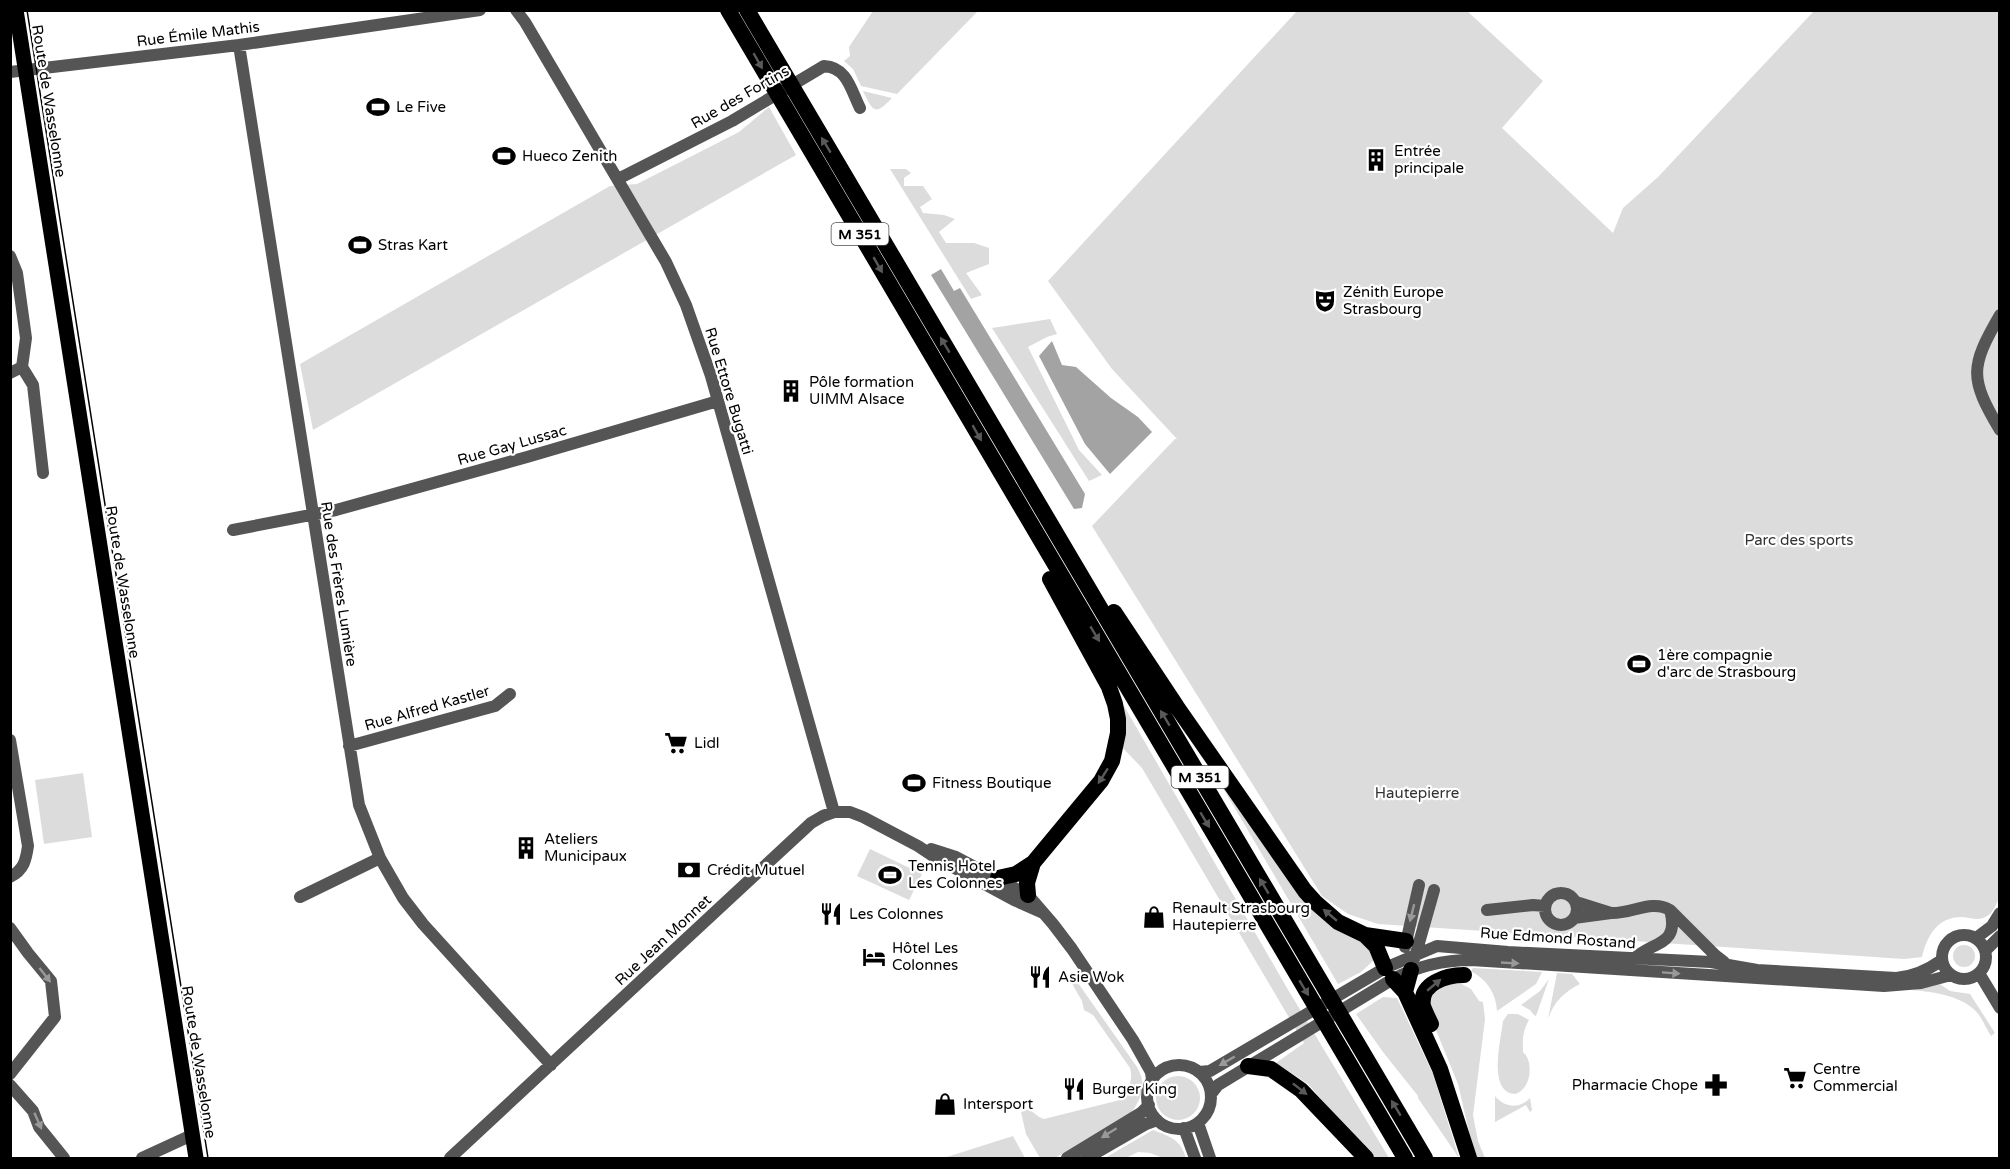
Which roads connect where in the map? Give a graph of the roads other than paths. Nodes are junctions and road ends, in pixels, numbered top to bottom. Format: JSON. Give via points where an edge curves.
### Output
{"nodes":[{"id":1,"x":16,"y":10,"type":"edge"},
{"id":2,"x":480,"y":10,"type":"edge"},
{"id":3,"x":728,"y":10,"type":"edge"},
{"id":4,"x":747,"y":10,"type":"edge"},
{"id":5,"x":517,"y":11,"type":"edge"},
{"id":6,"x":239,"y":45,"type":"junction"},
{"id":7,"x":18,"y":72,"type":"edge"},
{"id":8,"x":860,"y":108,"type":"dead end"},
{"id":9,"x":618,"y":179,"type":"junction"},
{"id":10,"x":10,"y":256,"type":"edge"},
{"id":11,"x":2000,"y":315,"type":"edge"},
{"id":12,"x":22,"y":367,"type":"junction"},
{"id":13,"x":10,"y":373,"type":"edge"},
{"id":14,"x":975,"y":396,"type":"junction"},
{"id":15,"x":718,"y":401,"type":"junction"},
{"id":16,"x":1996,"y":420,"type":"edge"},
{"id":17,"x":2000,"y":430,"type":"edge"},
{"id":18,"x":991,"y":457,"type":"junction"},
{"id":19,"x":43,"y":473,"type":"dead end"},
{"id":20,"x":313,"y":515,"type":"junction"},
{"id":21,"x":233,"y":530,"type":"dead end"},
{"id":22,"x":510,"y":694,"type":"dead end"},
{"id":23,"x":10,"y":740,"type":"edge"},
{"id":24,"x":349,"y":746,"type":"junction"},
{"id":25,"x":834,"y":812,"type":"junction"},
{"id":26,"x":918,"y":846,"type":"junction"},
{"id":27,"x":380,"y":858,"type":"junction"},
{"id":28,"x":1033,"y":863,"type":"junction"},
{"id":29,"x":10,"y":877,"type":"edge"},
{"id":30,"x":998,"y":878,"type":"junction"},
{"id":31,"x":1419,"y":885,"type":"dead end"},
{"id":32,"x":1434,"y":890,"type":"dead end"},
{"id":33,"x":1028,"y":895,"type":"junction"},
{"id":34,"x":300,"y":897,"type":"dead end"},
{"id":35,"x":1576,"y":902,"type":"junction"},
{"id":36,"x":1545,"y":906,"type":"junction"},
{"id":37,"x":1487,"y":910,"type":"dead end"},
{"id":38,"x":1670,"y":910,"type":"junction"},
{"id":39,"x":1041,"y":912,"type":"junction"},
{"id":40,"x":2000,"y":913,"type":"edge"},
{"id":41,"x":1611,"y":914,"type":"junction"},
{"id":42,"x":1575,"y":918,"type":"junction"},
{"id":43,"x":10,"y":928,"type":"edge"},
{"id":44,"x":1365,"y":935,"type":"junction"},
{"id":45,"x":2000,"y":936,"type":"edge"},
{"id":46,"x":1976,"y":938,"type":"junction"},
{"id":47,"x":1414,"y":945,"type":"junction"},
{"id":48,"x":1985,"y":951,"type":"junction"},
{"id":49,"x":1635,"y":958,"type":"junction"},
{"id":50,"x":1942,"y":960,"type":"junction"},
{"id":51,"x":1406,"y":965,"type":"junction"},
{"id":52,"x":1731,"y":965,"type":"junction"},
{"id":53,"x":1979,"y":973,"type":"junction"},
{"id":54,"x":1389,"y":974,"type":"junction"},
{"id":55,"x":1464,"y":975,"type":"dead end"},
{"id":56,"x":1951,"y":975,"type":"junction"},
{"id":57,"x":1405,"y":992,"type":"junction"},
{"id":58,"x":2000,"y":1008,"type":"edge"},
{"id":59,"x":1133,"y":1040,"type":"junction"},
{"id":60,"x":551,"y":1065,"type":"junction"},
{"id":61,"x":1170,"y":1066,"type":"junction"},
{"id":62,"x":1248,"y":1066,"type":"junction"},
{"id":63,"x":1199,"y":1072,"type":"junction"},
{"id":64,"x":10,"y":1074,"type":"edge"},
{"id":65,"x":1152,"y":1080,"type":"junction"},
{"id":66,"x":10,"y":1085,"type":"edge"},
{"id":67,"x":1211,"y":1094,"type":"junction"},
{"id":68,"x":1149,"y":1105,"type":"junction"},
{"id":69,"x":1455,"y":1117,"type":"junction"},
{"id":70,"x":1157,"y":1120,"type":"junction"},
{"id":71,"x":1198,"y":1123,"type":"junction"},
{"id":72,"x":1184,"y":1128,"type":"junction"},
{"id":73,"x":192,"y":1135,"type":"junction"},
{"id":74,"x":64,"y":1158,"type":"edge"},
{"id":75,"x":142,"y":1158,"type":"edge"},
{"id":76,"x":196,"y":1158,"type":"edge"},
{"id":77,"x":450,"y":1158,"type":"edge"},
{"id":78,"x":1067,"y":1158,"type":"edge"},
{"id":79,"x":1088,"y":1158,"type":"edge"},
{"id":80,"x":1195,"y":1158,"type":"edge"},
{"id":81,"x":1210,"y":1158,"type":"edge"},
{"id":82,"x":1366,"y":1158,"type":"edge"},
{"id":83,"x":1405,"y":1158,"type":"edge"},
{"id":84,"x":1425,"y":1158,"type":"edge"},
{"id":85,"x":1469,"y":1158,"type":"edge"}],
"edges":[{"from":1,"to":7,"type":"main road","name":"Route de Wasselonne"},
{"from":2,"to":6,"type":"street","name":"Rue Émile Mathis"},
{"from":3,"to":18,"type":"highway","number":"M 351","one_way":true},
{"from":14,"to":4,"type":"highway","number":"M 351","one_way":true},
{"from":5,"to":9,"type":"street","name":"Rue Ettore Bugatti"},
{"from":6,"to":7,"type":"street","name":"Rue Émile Mathis"},
{"from":6,"to":20,"type":"street","name":"Rue des Frères Lumière"},
{"from":7,"to":73,"type":"main road","name":"Route de Wasselonne"},
{"from":8,"to":9,"type":"street","name":"Rue des Fortins","via":[[842,72],[824,66],[732,121]]},
{"from":9,"to":15,"type":"street","name":"Rue Ettore Bugatti","via":[[686,305]]},
{"from":10,"to":12,"type":"street","via":[[17,273],[26,338]]},
{"from":11,"to":16,"type":"street","via":[[1982,346],[1977,371],[1980,393]]},
{"from":12,"to":13,"type":"street"},
{"from":12,"to":19,"type":"street","via":[[33,385]]},
{"from":44,"to":14,"type":"highway","one_way":true,"via":[[1338,922],[1305,891],[1178,707],[1101,591],[1026,466]]},
{"from":84,"to":14,"type":"highway","number":"M 351","one_way":true},
{"from":15,"to":20,"type":"street","name":"Rue Gay Lussac"},
{"from":15,"to":25,"type":"street","name":"Rue Ettore Bugatti"},
{"from":16,"to":17,"type":"street"},
{"from":18,"to":28,"type":"highway","one_way":true,"via":[[1021,525],[1109,687],[1118,719],[1115,749],[1107,771]]},
{"from":18,"to":83,"type":"highway","number":"M 351","one_way":true},
{"from":20,"to":21,"type":"street","name":"Rue Gay Lussac"},
{"from":20,"to":24,"type":"street","name":"Rue des Frères Lumière"},
{"from":22,"to":24,"type":"street","name":"Rue Alfred Kastler","via":[[495,706]]},
{"from":23,"to":29,"type":"street","via":[[28,846],[26,862]]},
{"from":24,"to":27,"type":"street","name":"Rue des Frères Lumière","via":[[359,806]]},
{"from":25,"to":26,"type":"street","via":[[863,818]]},
{"from":25,"to":60,"type":"street","name":"Rue Jean Monnet","via":[[812,823]]},
{"from":26,"to":30,"type":"street","via":[[956,857]]},
{"from":26,"to":39,"type":"street"},
{"from":27,"to":34,"type":"street"},
{"from":27,"to":60,"type":"street","name":"Rue des Frères Lumière","via":[[423,924]]},
{"from":28,"to":30,"type":"highway","via":[[1016,874]]},
{"from":28,"to":33,"type":"highway"},
{"from":30,"to":33,"type":"street"},
{"from":31,"to":47,"type":"street","one_way":true},
{"from":32,"to":47,"type":"street"},
{"from":33,"to":39,"type":"street"},
{"from":35,"to":36,"type":"street","via":[[1558,893]]},
{"from":35,"to":41,"type":"street"},
{"from":35,"to":42,"type":"street"},
{"from":36,"to":37,"type":"street"},
{"from":36,"to":42,"type":"street","via":[[1547,918],[1555,924],[1565,925]]},
{"from":38,"to":41,"type":"street","via":[[1655,905]]},
{"from":38,"to":49,"type":"street","via":[[1673,927],[1666,939]]},
{"from":38,"to":52,"type":"street","via":[[1715,955]]},
{"from":39,"to":59,"type":"street","via":[[1062,934]]},
{"from":40,"to":46,"type":"street","via":[[1989,930]]},
{"from":41,"to":42,"type":"street"},
{"from":43,"to":64,"type":"street","one_way":true,"via":[[51,981],[55,1017]]},
{"from":44,"to":47,"type":"highway"},
{"from":44,"to":54,"type":"highway","via":[[1376,946]]},
{"from":45,"to":48,"type":"street"},
{"from":46,"to":48,"type":"street"},
{"from":46,"to":50,"type":"street","via":[[1952,938]]},
{"from":47,"to":49,"type":"street","name":"Rue Edmond Rostand"},
{"from":47,"to":51,"type":"street"},
{"from":48,"to":53,"type":"street"},
{"from":49,"to":52,"type":"street","name":"Rue Edmond Rostand"},
{"from":50,"to":52,"type":"street","name":"Rue Edmond Rostand","via":[[1915,975],[1896,978]]},
{"from":50,"to":56,"type":"street"},
{"from":51,"to":54,"type":"street","name":"Rue Edmond Rostand"},
{"from":51,"to":56,"type":"street","name":"Rue Edmond Rostand","one_way":true,"via":[[1471,960],[1884,986],[1921,983]]},
{"from":51,"to":57,"type":"highway"},
{"from":53,"to":56,"type":"street","via":[[1971,978]]},
{"from":53,"to":58,"type":"street"},
{"from":54,"to":57,"type":"highway"},
{"from":54,"to":62,"type":"street","name":"Rue Edmond Rostand","via":[[1367,996]]},
{"from":54,"to":63,"type":"street","name":"Rue Edmond Rostand","one_way":true,"via":[[1359,983],[1210,1071]]},
{"from":69,"to":55,"type":"highway","one_way":true,"via":[[1450,1071],[1423,999],[1438,980]]},
{"from":57,"to":69,"type":"highway","via":[[1445,1083]]},
{"from":59,"to":61,"type":"street","via":[[1156,1061]]},
{"from":59,"to":65,"type":"street"},
{"from":60,"to":77,"type":"street","name":"Rue Jean Monnet"},
{"from":61,"to":63,"type":"street","via":[[1182,1065]]},
{"from":61,"to":65,"type":"street"},
{"from":62,"to":67,"type":"street","name":"Rue Edmond Rostand","via":[[1218,1084]]},
{"from":62,"to":82,"type":"highway","one_way":true,"via":[[1271,1069],[1301,1090]]},
{"from":63,"to":67,"type":"street"},
{"from":65,"to":68,"type":"street"},
{"from":66,"to":74,"type":"street","one_way":true,"via":[[33,1111],[39,1127]]},
{"from":67,"to":71,"type":"street","via":[[1210,1105]]},
{"from":68,"to":70,"type":"street"},
{"from":68,"to":78,"type":"street","one_way":true},
{"from":69,"to":85,"type":"highway"},
{"from":70,"to":72,"type":"street"},
{"from":70,"to":79,"type":"street"},
{"from":71,"to":72,"type":"street"},
{"from":71,"to":81,"type":"street"},
{"from":72,"to":80,"type":"street"},
{"from":73,"to":75,"type":"street"},
{"from":73,"to":76,"type":"main road","name":"Route de Wasselonne"}]}
